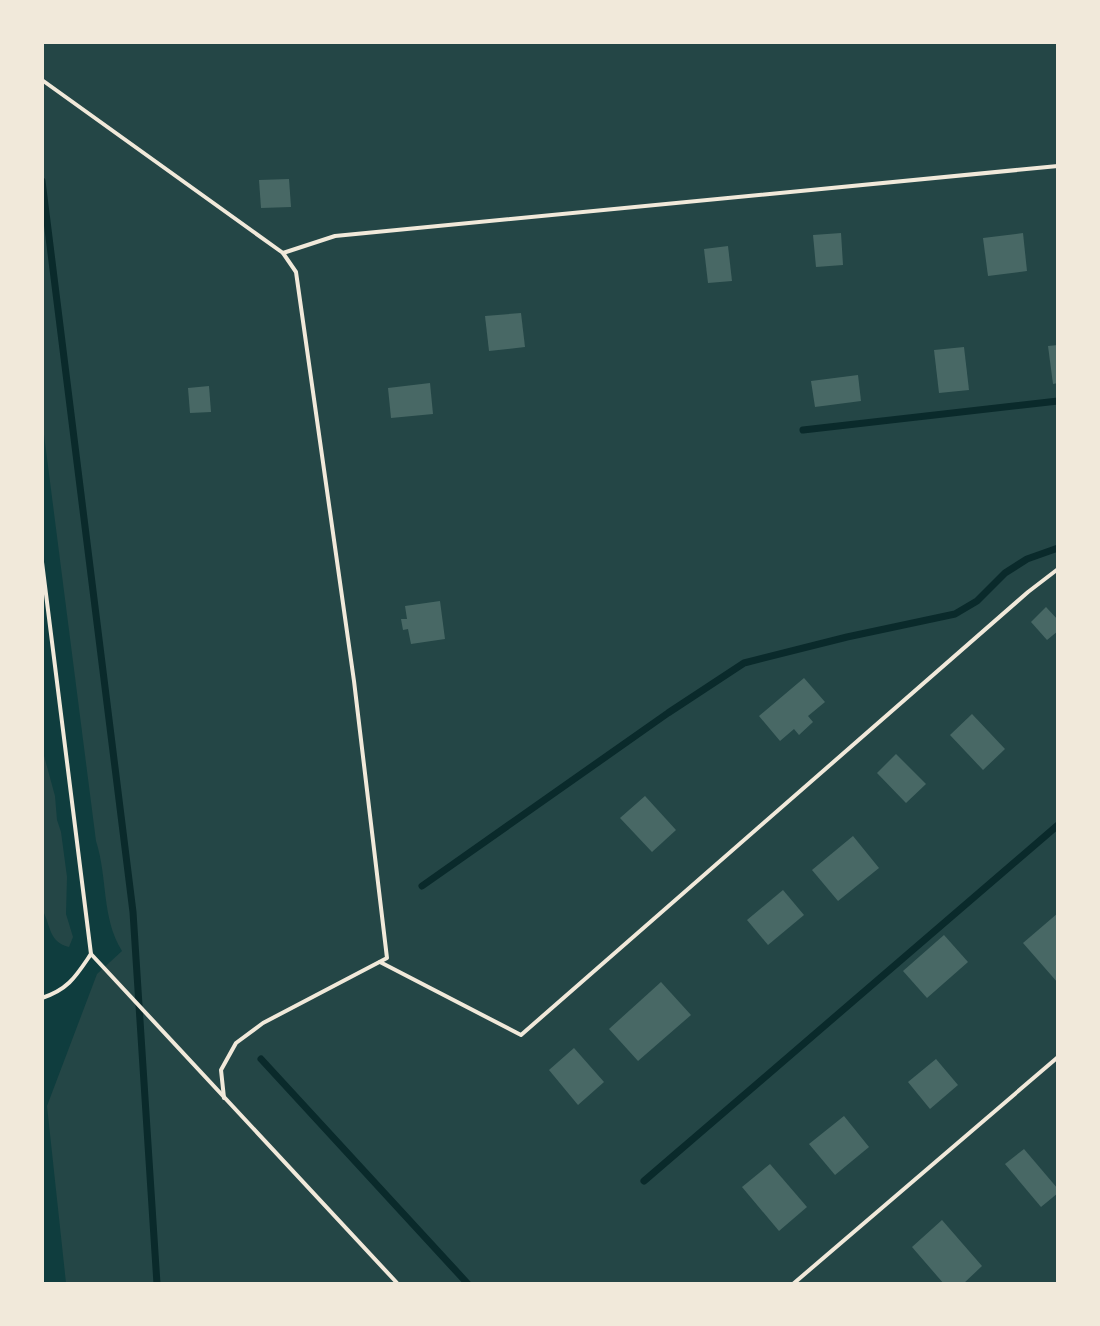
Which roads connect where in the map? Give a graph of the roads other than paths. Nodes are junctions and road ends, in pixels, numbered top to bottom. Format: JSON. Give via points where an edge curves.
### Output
{"nodes":[{"id":1,"x":42,"y":80,"type":"edge"},
{"id":2,"x":1058,"y":166,"type":"edge"},
{"id":3,"x":283,"y":253,"type":"junction"},
{"id":4,"x":42,"y":562,"type":"edge"},
{"id":5,"x":1058,"y":569,"type":"edge"},
{"id":6,"x":91,"y":954,"type":"junction"},
{"id":7,"x":380,"y":962,"type":"junction"},
{"id":8,"x":42,"y":998,"type":"edge"},
{"id":9,"x":1058,"y":1057,"type":"edge"},
{"id":10,"x":224,"y":1098,"type":"junction"},
{"id":11,"x":398,"y":1284,"type":"edge"},
{"id":12,"x":793,"y":1284,"type":"edge"}],
"edges":[{"from":1,"to":3,"type":"lane"},
{"from":2,"to":3,"type":"lane","via":[[335,236]]},
{"from":3,"to":7,"type":"lane","via":[[296,272],[354,682],[387,958]]},
{"from":4,"to":6,"type":"lane"},
{"from":5,"to":7,"type":"lane","via":[[521,1035]]},
{"from":6,"to":8,"type":"lane","via":[[70,984],[60,992]]},
{"from":6,"to":10,"type":"lane"},
{"from":7,"to":10,"type":"lane","via":[[263,1023],[236,1043],[221,1070]]},
{"from":9,"to":12,"type":"lane"},
{"from":10,"to":11,"type":"lane"}]}
